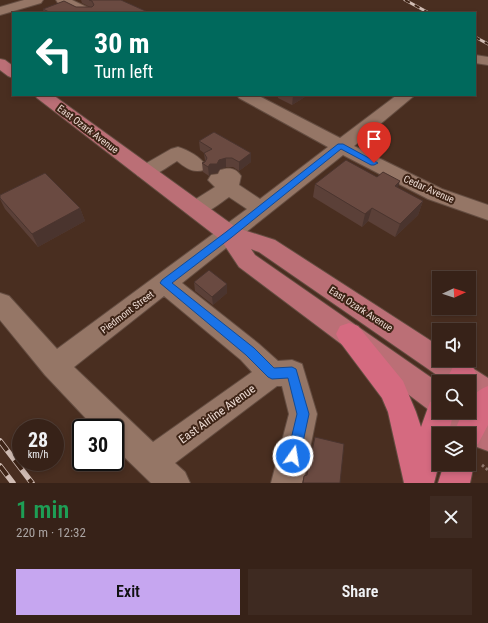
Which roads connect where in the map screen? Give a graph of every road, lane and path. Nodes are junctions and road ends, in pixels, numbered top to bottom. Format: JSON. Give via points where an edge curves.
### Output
{"nodes":[{"id":1,"x":37,"y":0,"type":"edge"},
{"id":2,"x":62,"y":0,"type":"edge"},
{"id":3,"x":0,"y":11,"type":"edge"},
{"id":4,"x":86,"y":12,"type":"edge"},
{"id":5,"x":476,"y":59,"type":"edge"},
{"id":6,"x":488,"y":61,"type":"edge"},
{"id":7,"x":0,"y":63,"type":"edge"},
{"id":8,"x":12,"y":72,"type":"edge"},
{"id":9,"x":44,"y":96,"type":"edge"},
{"id":10,"x":247,"y":96,"type":"edge"},
{"id":11,"x":406,"y":96,"type":"edge"},
{"id":12,"x":340,"y":146,"type":"junction"},
{"id":13,"x":195,"y":161,"type":"dead end"},
{"id":14,"x":145,"y":172,"type":"junction"},
{"id":15,"x":195,"y":209,"type":"junction"},
{"id":16,"x":261,"y":209,"type":"junction"},
{"id":17,"x":488,"y":213,"type":"edge"},
{"id":18,"x":229,"y":234,"type":"junction"},
{"id":19,"x":165,"y":283,"type":"junction"},
{"id":20,"x":0,"y":302,"type":"edge"},
{"id":21,"x":349,"y":334,"type":"junction"},
{"id":22,"x":55,"y":366,"type":"junction"},
{"id":23,"x":272,"y":374,"type":"junction"},
{"id":24,"x":455,"y":375,"type":"edge"},
{"id":25,"x":476,"y":387,"type":"edge"},
{"id":26,"x":488,"y":394,"type":"edge"},
{"id":27,"x":432,"y":395,"type":"edge"},
{"id":28,"x":488,"y":399,"type":"edge"},
{"id":29,"x":106,"y":419,"type":"edge"},
{"id":30,"x":438,"y":419,"type":"edge"},
{"id":31,"x":470,"y":427,"type":"edge"},
{"id":32,"x":124,"y":436,"type":"edge"},
{"id":33,"x":151,"y":462,"type":"junction"},
{"id":34,"x":457,"y":471,"type":"edge"},
{"id":35,"x":419,"y":481,"type":"edge"},
{"id":36,"x":174,"y":483,"type":"edge"},
{"id":37,"x":287,"y":483,"type":"edge"},
{"id":38,"x":454,"y":483,"type":"edge"}],
"edges":[{"from":1,"to":3,"type":"street"},
{"from":2,"to":4,"type":"street"},
{"from":5,"to":6,"type":"street"},
{"from":7,"to":8,"type":"main road"},
{"from":9,"to":14,"type":"main road","name":"East Ozark Avenue"},
{"from":10,"to":12,"type":"street","name":"Cedar Avenue"},
{"from":11,"to":12,"type":"street","name":"Piedmont Street"},
{"from":12,"to":16,"type":"street","name":"Piedmont Street"},
{"from":12,"to":17,"type":"street","name":"Cedar Avenue","via":[[435,194]]},
{"from":13,"to":14,"type":"street","via":[[178,154]]},
{"from":14,"to":15,"type":"main road","name":"East Ozark Avenue"},
{"from":15,"to":16,"type":"street","via":[[225,181]]},
{"from":15,"to":18,"type":"main road","name":"East Ozark Avenue"},
{"from":16,"to":18,"type":"street","name":"Piedmont Street"},
{"from":18,"to":19,"type":"street","name":"Piedmont Street"},
{"from":18,"to":21,"type":"main road","name":"East Ozark Avenue","via":[[247,261]]},
{"from":18,"to":24,"type":"main road","name":"East Ozark Avenue","via":[[267,246]]},
{"from":19,"to":22,"type":"street","name":"Piedmont Street"},
{"from":19,"to":23,"type":"street","via":[[250,352]]},
{"from":20,"to":22,"type":"street"},
{"from":21,"to":27,"type":"main road","name":"East Ozark Avenue"},
{"from":21,"to":35,"type":"highway","via":[[393,390],[402,412]]},
{"from":22,"to":29,"type":"street"},
{"from":23,"to":33,"type":"street","name":"East Airline Avenue"},
{"from":23,"to":37,"type":"street","via":[[292,372],[303,414]]},
{"from":25,"to":26,"type":"main road","name":"East Ozark Avenue"},
{"from":28,"to":31,"type":"highway"},
{"from":30,"to":35,"type":"highway"},
{"from":32,"to":33,"type":"street"},
{"from":33,"to":36,"type":"street"},
{"from":34,"to":38,"type":"highway"}]}
